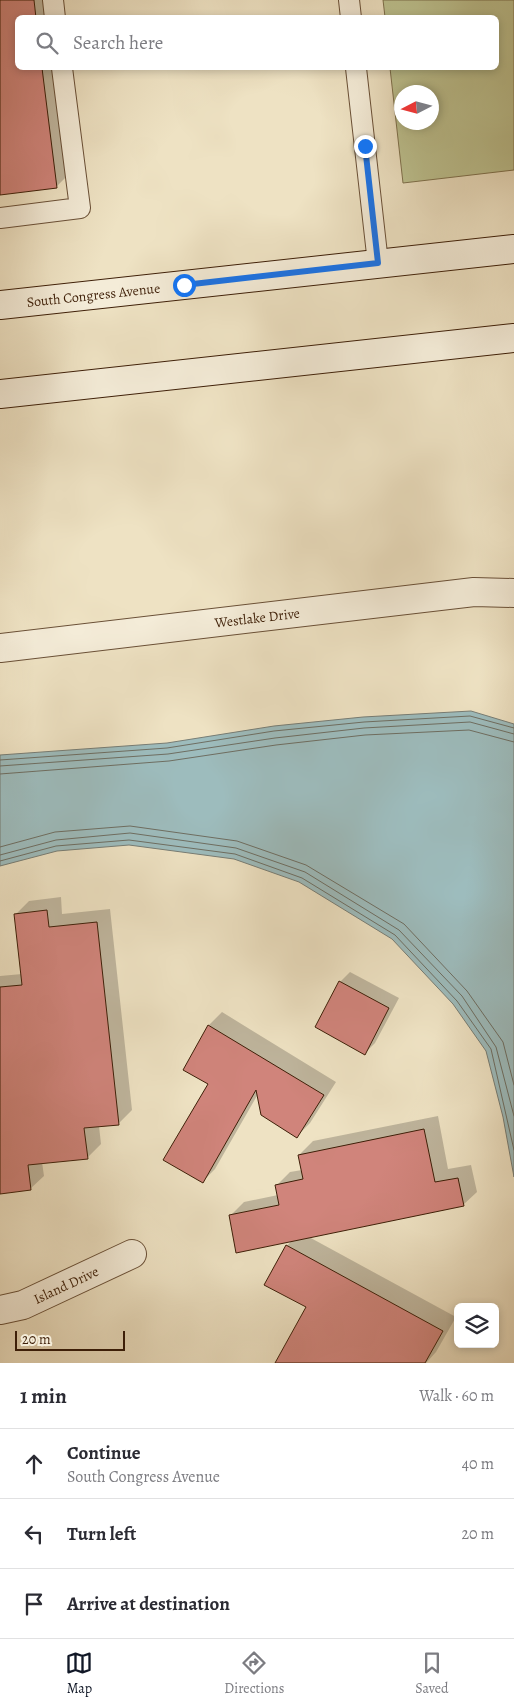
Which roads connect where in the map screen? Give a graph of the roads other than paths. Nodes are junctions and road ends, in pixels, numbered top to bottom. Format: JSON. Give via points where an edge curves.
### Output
{"nodes":[{"id":1,"x":53,"y":0,"type":"edge"},
{"id":2,"x":349,"y":0,"type":"edge"},
{"id":3,"x":55,"y":15,"type":"edge"},
{"id":4,"x":351,"y":15,"type":"edge"},
{"id":5,"x":62,"y":70,"type":"edge"},
{"id":6,"x":356,"y":70,"type":"edge"},
{"id":7,"x":0,"y":218,"type":"edge"},
{"id":8,"x":514,"y":249,"type":"edge"},
{"id":9,"x":378,"y":263,"type":"junction"},
{"id":10,"x":0,"y":305,"type":"edge"},
{"id":11,"x":514,"y":338,"type":"edge"},
{"id":12,"x":0,"y":394,"type":"edge"},
{"id":13,"x":514,"y":593,"type":"edge"},
{"id":14,"x":0,"y":648,"type":"edge"},
{"id":15,"x":132,"y":1254,"type":"dead end"},
{"id":16,"x":0,"y":1310,"type":"edge"}],
"edges":[{"from":1,"to":3,"type":"lane"},
{"from":2,"to":4,"type":"lane"},
{"from":5,"to":7,"type":"lane","via":[[80,208]]},
{"from":6,"to":9,"type":"lane"},
{"from":8,"to":9,"type":"main road","name":"South Congress Avenue"},
{"from":9,"to":10,"type":"main road","name":"South Congress Avenue"},
{"from":11,"to":12,"type":"main road"},
{"from":13,"to":14,"type":"main road","name":"Westlake Drive","via":[[474,592]]},
{"from":15,"to":16,"type":"main road","name":"Island Drive","via":[[23,1305]]}]}
